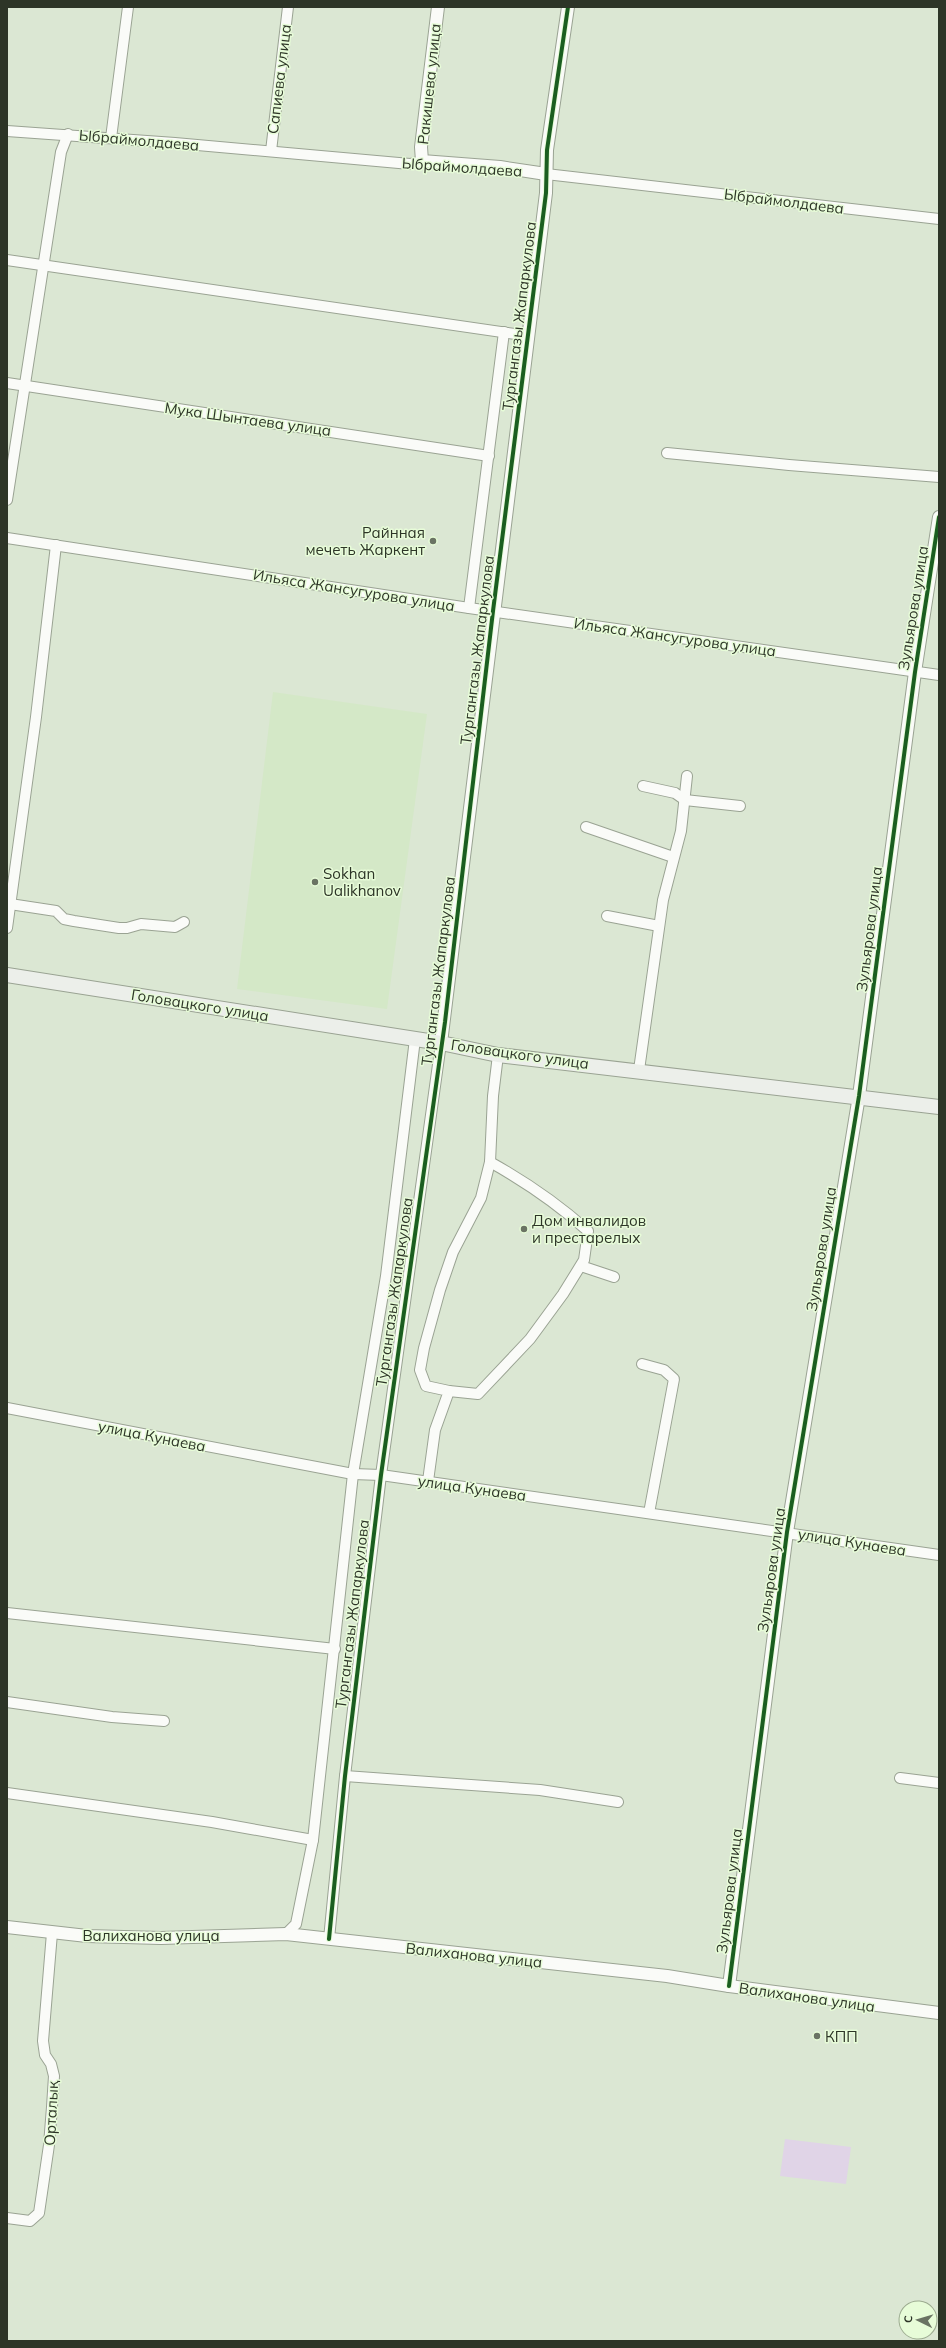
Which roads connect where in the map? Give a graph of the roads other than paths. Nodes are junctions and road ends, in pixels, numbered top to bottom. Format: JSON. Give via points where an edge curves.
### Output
{"nodes":[{"id":1,"x":128,"y":7,"type":"edge"},
{"id":2,"x":288,"y":7,"type":"edge"},
{"id":3,"x":438,"y":7,"type":"edge"},
{"id":4,"x":568,"y":7,"type":"edge"},
{"id":5,"x":7,"y":131,"type":"edge"},
{"id":6,"x":68,"y":134,"type":"junction"},
{"id":7,"x":111,"y":138,"type":"junction"},
{"id":8,"x":271,"y":151,"type":"junction"},
{"id":9,"x":422,"y":161,"type":"junction"},
{"id":10,"x":546,"y":174,"type":"junction"},
{"id":11,"x":939,"y":219,"type":"edge"},
{"id":12,"x":7,"y":260,"type":"edge"},
{"id":13,"x":44,"y":265,"type":"junction"},
{"id":14,"x":504,"y":332,"type":"junction"},
{"id":15,"x":529,"y":336,"type":"junction"},
{"id":16,"x":7,"y":383,"type":"edge"},
{"id":17,"x":25,"y":385,"type":"junction"},
{"id":18,"x":668,"y":452,"type":"dead end"},
{"id":19,"x":489,"y":456,"type":"junction"},
{"id":20,"x":939,"y":477,"type":"edge"},
{"id":21,"x":7,"y":500,"type":"edge"},
{"id":22,"x":939,"y":517,"type":"edge"},
{"id":23,"x":7,"y":538,"type":"edge"},
{"id":24,"x":56,"y":545,"type":"junction"},
{"id":25,"x":469,"y":608,"type":"junction"},
{"id":26,"x":493,"y":611,"type":"junction"},
{"id":27,"x":915,"y":672,"type":"junction"},
{"id":28,"x":939,"y":675,"type":"edge"},
{"id":29,"x":687,"y":776,"type":"dead end"},
{"id":30,"x":643,"y":786,"type":"dead end"},
{"id":31,"x":685,"y":800,"type":"junction"},
{"id":32,"x":740,"y":806,"type":"dead end"},
{"id":33,"x":586,"y":827,"type":"dead end"},
{"id":34,"x":673,"y":857,"type":"junction"},
{"id":35,"x":10,"y":904,"type":"junction"},
{"id":36,"x":607,"y":916,"type":"dead end"},
{"id":37,"x":184,"y":922,"type":"dead end"},
{"id":38,"x":659,"y":926,"type":"junction"},
{"id":39,"x":7,"y":928,"type":"edge"},
{"id":40,"x":7,"y":975,"type":"edge"},
{"id":41,"x":415,"y":1040,"type":"junction"},
{"id":42,"x":441,"y":1043,"type":"junction"},
{"id":43,"x":498,"y":1055,"type":"junction"},
{"id":44,"x":639,"y":1070,"type":"junction"},
{"id":45,"x":860,"y":1096,"type":"junction"},
{"id":46,"x":939,"y":1108,"type":"edge"},
{"id":47,"x":490,"y":1162,"type":"junction"},
{"id":48,"x":581,"y":1266,"type":"junction"},
{"id":49,"x":614,"y":1277,"type":"dead end"},
{"id":50,"x":642,"y":1364,"type":"dead end"},
{"id":51,"x":449,"y":1391,"type":"junction"},
{"id":52,"x":7,"y":1408,"type":"edge"},
{"id":53,"x":353,"y":1474,"type":"junction"},
{"id":54,"x":381,"y":1475,"type":"junction"},
{"id":55,"x":428,"y":1481,"type":"junction"},
{"id":56,"x":649,"y":1513,"type":"junction"},
{"id":57,"x":787,"y":1532,"type":"junction"},
{"id":58,"x":939,"y":1555,"type":"edge"},
{"id":59,"x":7,"y":1613,"type":"edge"},
{"id":60,"x":335,"y":1649,"type":"junction"},
{"id":61,"x":7,"y":1702,"type":"edge"},
{"id":62,"x":164,"y":1721,"type":"dead end"},
{"id":63,"x":345,"y":1776,"type":"junction"},
{"id":64,"x":900,"y":1778,"type":"dead end"},
{"id":65,"x":939,"y":1783,"type":"edge"},
{"id":66,"x":7,"y":1793,"type":"edge"},
{"id":67,"x":618,"y":1802,"type":"dead end"},
{"id":68,"x":313,"y":1840,"type":"junction"},
{"id":69,"x":7,"y":1927,"type":"edge"},
{"id":70,"x":52,"y":1932,"type":"junction"},
{"id":71,"x":286,"y":1934,"type":"junction"},
{"id":72,"x":329,"y":1938,"type":"junction"},
{"id":73,"x":730,"y":1986,"type":"junction"},
{"id":74,"x":939,"y":2013,"type":"edge"},
{"id":75,"x":7,"y":2218,"type":"edge"}],
"edges":[{"from":1,"to":7,"type":"street"},
{"from":2,"to":8,"type":"street","name":"Сапиева улица"},
{"from":3,"to":9,"type":"street","name":"Ракишева улица","via":[[421,147]]},
{"from":4,"to":10,"type":"street","name":"Тургангазы Жапаркулова","via":[[547,150]]},
{"from":5,"to":6,"type":"street","name":"Ыбраймолдаева"},
{"from":6,"to":7,"type":"street","name":"Ыбраймолдаева"},
{"from":6,"to":13,"type":"street","via":[[61,152]]},
{"from":7,"to":8,"type":"street","name":"Ыбраймолдаева"},
{"from":8,"to":9,"type":"street","name":"Ыбраймолдаева","via":[[410,164]]},
{"from":9,"to":10,"type":"street","name":"Ыбраймолдаева"},
{"from":10,"to":11,"type":"street","name":"Ыбраймолдаева"},
{"from":10,"to":15,"type":"street","name":"Тургангазы Жапаркулова"},
{"from":12,"to":13,"type":"street"},
{"from":13,"to":14,"type":"street"},
{"from":13,"to":17,"type":"street"},
{"from":14,"to":15,"type":"street"},
{"from":14,"to":19,"type":"street"},
{"from":15,"to":26,"type":"street","name":"Тургангазы Жапаркулова"},
{"from":16,"to":17,"type":"street","name":"Мука Шынтаева улица"},
{"from":17,"to":19,"type":"street","name":"Мука Шынтаева улица"},
{"from":17,"to":21,"type":"street"},
{"from":18,"to":20,"type":"street"},
{"from":19,"to":25,"type":"street"},
{"from":22,"to":27,"type":"street","name":"Зульярова улица"},
{"from":23,"to":24,"type":"street","name":"Ильяса Жансугурова улица"},
{"from":24,"to":25,"type":"street","name":"Ильяса Жансугурова улица"},
{"from":24,"to":35,"type":"street"},
{"from":25,"to":26,"type":"street","name":"Ильяса Жансугурова улица"},
{"from":26,"to":27,"type":"street","name":"Ильяса Жансугурова улица"},
{"from":26,"to":42,"type":"street","name":"Тургангазы Жапаркулова"},
{"from":27,"to":28,"type":"street","name":"Ильяса Жансугурова улица"},
{"from":27,"to":45,"type":"street","name":"Зульярова улица"},
{"from":29,"to":31,"type":"street"},
{"from":30,"to":31,"type":"street","via":[[675,793]]},
{"from":31,"to":32,"type":"street"},
{"from":31,"to":34,"type":"street","via":[[681,831]]},
{"from":33,"to":34,"type":"street"},
{"from":34,"to":38,"type":"street"},
{"from":35,"to":37,"type":"street","via":[[56,911],[64,919],[119,928],[141,924],[175,927]]},
{"from":35,"to":39,"type":"street"},
{"from":36,"to":38,"type":"street"},
{"from":38,"to":44,"type":"street"},
{"from":40,"to":41,"type":"main road","name":"Головацкого улица"},
{"from":41,"to":42,"type":"main road","name":"Головацкого улица"},
{"from":41,"to":53,"type":"street","name":"Тургангазы Жапаркулова","via":[[386,1276]]},
{"from":42,"to":43,"type":"main road","name":"Головацкого улица"},
{"from":42,"to":54,"type":"street","name":"Тургангазы Жапаркулова"},
{"from":43,"to":44,"type":"main road","name":"Головацкого улица"},
{"from":43,"to":47,"type":"street"},
{"from":44,"to":45,"type":"main road","name":"Головацкого улица"},
{"from":45,"to":46,"type":"main road","name":"Головацкого улица"},
{"from":45,"to":57,"type":"street","name":"Зульярова улица"},
{"from":47,"to":48,"type":"street","via":[[513,1174],[588,1231]]},
{"from":47,"to":51,"type":"street","via":[[481,1198],[453,1252],[424,1348],[420,1370],[426,1386]]},
{"from":48,"to":49,"type":"street"},
{"from":48,"to":51,"type":"street","via":[[530,1339],[478,1394]]},
{"from":50,"to":56,"type":"street","via":[[664,1370],[674,1379]]},
{"from":51,"to":55,"type":"street","via":[[435,1430]]},
{"from":52,"to":53,"type":"street","name":"улица Кунаева"},
{"from":53,"to":54,"type":"street","name":"улица Кунаева"},
{"from":53,"to":60,"type":"street","name":"Тургангазы Жапаркулова"},
{"from":54,"to":55,"type":"street","name":"улица Кунаева"},
{"from":54,"to":63,"type":"street","name":"Тургангазы Жапаркулова"},
{"from":55,"to":56,"type":"street","name":"улица Кунаева"},
{"from":56,"to":57,"type":"street","name":"улица Кунаева"},
{"from":57,"to":58,"type":"street","name":"улица Кунаева"},
{"from":57,"to":73,"type":"street","name":"Зульярова улица"},
{"from":59,"to":60,"type":"street"},
{"from":60,"to":68,"type":"street","name":"Тургангазы Жапаркулова"},
{"from":61,"to":62,"type":"street","via":[[112,1717]]},
{"from":63,"to":67,"type":"street","via":[[540,1790]]},
{"from":63,"to":72,"type":"street","name":"Тургангазы Жапаркулова"},
{"from":64,"to":65,"type":"street"},
{"from":66,"to":68,"type":"street","via":[[212,1822]]},
{"from":68,"to":71,"type":"street","name":"Тургангазы Жапаркулова","via":[[296,1924]]},
{"from":69,"to":70,"type":"street","name":"Валиханова улица"},
{"from":70,"to":71,"type":"street","name":"Валиханова улица","via":[[87,1936],[161,1938]]},
{"from":70,"to":75,"type":"street","name":"Орталық","via":[[43,2041],[45,2055],[54,2076],[50,2145],[38,2213],[30,2221]]},
{"from":71,"to":72,"type":"street","name":"Валиханова улица"},
{"from":72,"to":73,"type":"street","name":"Валиханова улица","via":[[667,1976]]},
{"from":73,"to":74,"type":"street","name":"Валиханова улица"}]}
